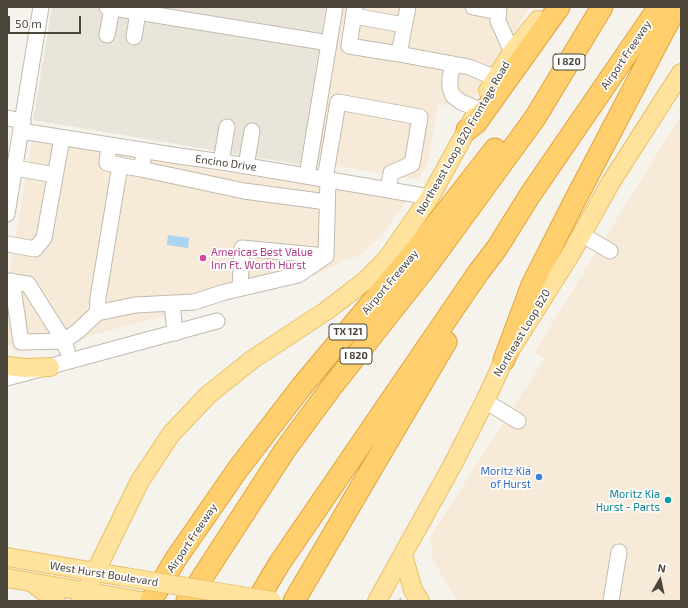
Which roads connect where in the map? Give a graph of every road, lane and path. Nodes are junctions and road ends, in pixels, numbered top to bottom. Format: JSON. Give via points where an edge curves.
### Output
{"nodes":[{"id":1,"x":41,"y":7,"type":"edge"},
{"id":2,"x":109,"y":7,"type":"edge"},
{"id":3,"x":335,"y":7,"type":"edge"},
{"id":4,"x":408,"y":7,"type":"edge"},
{"id":5,"x":473,"y":7,"type":"edge"},
{"id":6,"x":548,"y":7,"type":"edge"},
{"id":7,"x":559,"y":7,"type":"edge"},
{"id":8,"x":602,"y":7,"type":"edge"},
{"id":9,"x":659,"y":7,"type":"edge"},
{"id":10,"x":675,"y":7,"type":"edge"},
{"id":11,"x":354,"y":11,"type":"edge"},
{"id":12,"x":138,"y":12,"type":"junction"},
{"id":13,"x":501,"y":12,"type":"edge"},
{"id":14,"x":377,"y":13,"type":"edge"},
{"id":15,"x":404,"y":25,"type":"junction"},
{"id":16,"x":107,"y":35,"type":"dead end"},
{"id":17,"x":134,"y":37,"type":"dead end"},
{"id":18,"x":329,"y":43,"type":"junction"},
{"id":19,"x":512,"y":52,"type":"junction"},
{"id":20,"x":399,"y":54,"type":"junction"},
{"id":21,"x":453,"y":64,"type":"junction"},
{"id":22,"x":681,"y":73,"type":"edge"},
{"id":23,"x":496,"y":78,"type":"junction"},
{"id":24,"x":478,"y":109,"type":"junction"},
{"id":25,"x":7,"y":118,"type":"edge"},
{"id":26,"x":535,"y":118,"type":"junction"},
{"id":27,"x":22,"y":126,"type":"junction"},
{"id":28,"x":227,"y":127,"type":"dead end"},
{"id":29,"x":467,"y":130,"type":"junction"},
{"id":30,"x":252,"y":132,"type":"dead end"},
{"id":31,"x":62,"y":138,"type":"junction"},
{"id":32,"x":108,"y":145,"type":"junction"},
{"id":33,"x":144,"y":151,"type":"junction"},
{"id":34,"x":222,"y":162,"type":"junction"},
{"id":35,"x":120,"y":165,"type":"junction"},
{"id":36,"x":246,"y":166,"type":"junction"},
{"id":37,"x":141,"y":169,"type":"junction"},
{"id":38,"x":12,"y":171,"type":"edge"},
{"id":39,"x":55,"y":175,"type":"junction"},
{"id":40,"x":307,"y":176,"type":"junction"},
{"id":41,"x":327,"y":180,"type":"junction"},
{"id":42,"x":388,"y":190,"type":"junction"},
{"id":43,"x":430,"y":197,"type":"junction"},
{"id":44,"x":327,"y":202,"type":"junction"},
{"id":45,"x":7,"y":214,"type":"edge"},
{"id":46,"x":581,"y":234,"type":"junction"},
{"id":47,"x":7,"y":244,"type":"edge"},
{"id":48,"x":497,"y":248,"type":"junction"},
{"id":49,"x":610,"y":251,"type":"dead end"},
{"id":50,"x":326,"y":256,"type":"junction"},
{"id":51,"x":9,"y":281,"type":"edge"},
{"id":52,"x":240,"y":288,"type":"junction"},
{"id":53,"x":172,"y":303,"type":"junction"},
{"id":54,"x":97,"y":313,"type":"junction"},
{"id":55,"x":217,"y":321,"type":"dead end"},
{"id":56,"x":175,"y":333,"type":"junction"},
{"id":57,"x":64,"y":341,"type":"junction"},
{"id":58,"x":504,"y":360,"type":"junction"},
{"id":59,"x":71,"y":361,"type":"junction"},
{"id":60,"x":7,"y":366,"type":"edge"},
{"id":61,"x":50,"y":367,"type":"junction"},
{"id":62,"x":7,"y":378,"type":"edge"},
{"id":63,"x":485,"y":401,"type":"junction"},
{"id":64,"x":518,"y":421,"type":"dead end"},
{"id":65,"x":619,"y":552,"type":"dead end"},
{"id":66,"x":403,"y":554,"type":"junction"},
{"id":67,"x":8,"y":557,"type":"edge"},
{"id":68,"x":95,"y":572,"type":"junction"},
{"id":69,"x":7,"y":578,"type":"edge"},
{"id":70,"x":31,"y":582,"type":"junction"},
{"id":71,"x":83,"y":596,"type":"edge"},
{"id":72,"x":616,"y":600,"type":"edge"},
{"id":73,"x":56,"y":601,"type":"edge"},
{"id":74,"x":141,"y":601,"type":"edge"},
{"id":75,"x":151,"y":601,"type":"edge"},
{"id":76,"x":187,"y":601,"type":"edge"},
{"id":77,"x":257,"y":601,"type":"edge"},
{"id":78,"x":272,"y":601,"type":"edge"},
{"id":79,"x":294,"y":601,"type":"edge"},
{"id":80,"x":377,"y":601,"type":"edge"},
{"id":81,"x":420,"y":601,"type":"edge"}],
"edges":[{"from":1,"to":27,"type":"street"},
{"from":2,"to":12,"type":"street"},
{"from":2,"to":16,"type":"street"},
{"from":3,"to":18,"type":"street"},
{"from":4,"to":15,"type":"street"},
{"from":5,"to":13,"type":"street"},
{"from":6,"to":19,"type":"main road","name":"Northeast Loop 820 Frontage Road"},
{"from":7,"to":29,"type":"highway","via":[[476,124]]},
{"from":8,"to":26,"type":"highway","number":"I 820"},
{"from":9,"to":48,"type":"highway","name":"Airport Freeway","via":[[530,195]]},
{"from":10,"to":58,"type":"highway","via":[[532,285]]},
{"from":11,"to":14,"type":"street"},
{"from":11,"to":20,"type":"street","via":[[349,46]]},
{"from":12,"to":17,"type":"street"},
{"from":12,"to":18,"type":"street"},
{"from":13,"to":19,"type":"street"},
{"from":14,"to":15,"type":"street"},
{"from":15,"to":20,"type":"street"},
{"from":18,"to":40,"type":"street"},
{"from":19,"to":23,"type":"main road","name":"Northeast Loop 820 Frontage Road"},
{"from":20,"to":21,"type":"street"},
{"from":21,"to":23,"type":"street","via":[[469,67]]},
{"from":21,"to":24,"type":"street","via":[[450,88],[453,96]]},
{"from":22,"to":46,"type":"main road","name":"Northeast Loop 820"},
{"from":23,"to":24,"type":"main road","name":"Northeast Loop 820 Frontage Road"},
{"from":24,"to":29,"type":"main road","name":"Northeast Loop 820 Frontage Road"},
{"from":25,"to":27,"type":"street","name":"Encino Drive"},
{"from":26,"to":75,"type":"highway","name":"Airport Freeway","number":"TX 121","via":[[512,128],[415,252],[302,386],[238,469],[175,560]]},
{"from":26,"to":76,"type":"highway","number":"I 820","via":[[427,266],[294,438]]},
{"from":27,"to":31,"type":"street","name":"Encino Drive"},
{"from":27,"to":38,"type":"street"},
{"from":28,"to":34,"type":"street"},
{"from":29,"to":43,"type":"main road","name":"Northeast Loop 820 Frontage Road"},
{"from":30,"to":36,"type":"street"},
{"from":31,"to":32,"type":"street","name":"Encino Drive"},
{"from":31,"to":39,"type":"street"},
{"from":32,"to":33,"type":"street","name":"Encino Drive"},
{"from":32,"to":35,"type":"street","via":[[107,163]]},
{"from":33,"to":34,"type":"street","name":"Encino Drive"},
{"from":33,"to":37,"type":"street"},
{"from":34,"to":36,"type":"street","name":"Encino Drive"},
{"from":35,"to":37,"type":"street"},
{"from":35,"to":54,"type":"street"},
{"from":36,"to":40,"type":"street","name":"Encino Drive"},
{"from":37,"to":44,"type":"street","via":[[244,191]]},
{"from":38,"to":39,"type":"street"},
{"from":38,"to":45,"type":"street"},
{"from":39,"to":47,"type":"street","via":[[44,238],[35,249]]},
{"from":40,"to":41,"type":"street","name":"Encino Drive"},
{"from":41,"to":42,"type":"street","name":"Encino Drive"},
{"from":41,"to":42,"type":"street","via":[[338,102],[420,117],[412,164],[391,173]]},
{"from":41,"to":44,"type":"street"},
{"from":42,"to":43,"type":"street","name":"Encino Drive"},
{"from":43,"to":68,"type":"main road","name":"Northeast Loop 820 Frontage Road","via":[[387,259],[365,280],[326,311],[253,359],[208,395],[171,434],[140,481]]},
{"from":44,"to":50,"type":"street"},
{"from":46,"to":49,"type":"street"},
{"from":46,"to":58,"type":"main road","name":"Northeast Loop 820"},
{"from":48,"to":77,"type":"highway","name":"Airport Freeway","via":[[279,564]]},
{"from":48,"to":79,"type":"highway","via":[[484,277]]},
{"from":50,"to":52,"type":"street","via":[[298,275]]},
{"from":50,"to":52,"type":"street","via":[[242,248]]},
{"from":51,"to":57,"type":"street","via":[[28,284]]},
{"from":51,"to":57,"type":"street","via":[[21,342]]},
{"from":52,"to":53,"type":"street","via":[[194,302]]},
{"from":53,"to":54,"type":"street","via":[[134,305]]},
{"from":53,"to":56,"type":"street"},
{"from":54,"to":57,"type":"street"},
{"from":55,"to":56,"type":"street"},
{"from":56,"to":59,"type":"street"},
{"from":57,"to":59,"type":"street"},
{"from":58,"to":63,"type":"main road","name":"Northeast Loop 820"},
{"from":59,"to":61,"type":"street"},
{"from":60,"to":61,"type":"main road"},
{"from":61,"to":62,"type":"street"},
{"from":63,"to":64,"type":"street"},
{"from":63,"to":66,"type":"main road","name":"Northeast Loop 820"},
{"from":65,"to":72,"type":"street"},
{"from":66,"to":80,"type":"main road","name":"Northeast Loop 820"},
{"from":66,"to":81,"type":"main road","via":[[413,590]]},
{"from":67,"to":68,"type":"main road","name":"West Hurst Boulevard"},
{"from":68,"to":71,"type":"main road","name":"Northeast Loop 820 Frontage Road"},
{"from":68,"to":78,"type":"main road","name":"West Hurst Boulevard","bridge":true},
{"from":69,"to":70,"type":"main road","name":"West Hurst Boulevard"},
{"from":70,"to":71,"type":"main road","name":"West Hurst Boulevard"},
{"from":70,"to":73,"type":"main road"},
{"from":71,"to":74,"type":"main road","name":"West Hurst Boulevard"}]}
